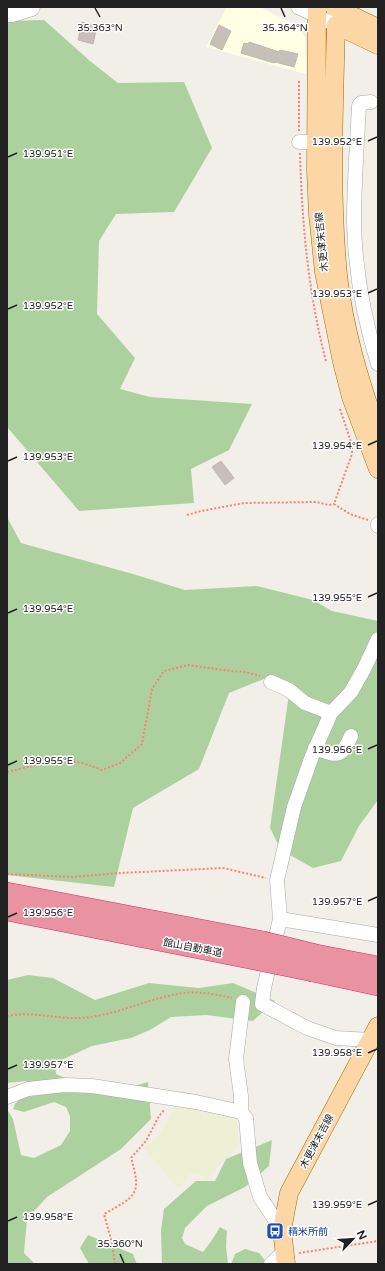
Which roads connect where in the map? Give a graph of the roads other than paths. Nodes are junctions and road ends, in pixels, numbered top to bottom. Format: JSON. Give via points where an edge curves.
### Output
{"nodes":[{"id":1,"x":33,"y":7,"type":"edge"},
{"id":2,"x":298,"y":7,"type":"edge"},
{"id":3,"x":317,"y":11,"type":"edge"},
{"id":4,"x":335,"y":12,"type":"edge"},
{"id":5,"x":7,"y":15,"type":"edge"},
{"id":6,"x":378,"y":28,"type":"edge"},
{"id":7,"x":378,"y":45,"type":"edge"},
{"id":8,"x":371,"y":102,"type":"dead end"},
{"id":9,"x":378,"y":360,"type":"edge"},
{"id":10,"x":356,"y":368,"type":"junction"},
{"id":11,"x":378,"y":433,"type":"edge"},
{"id":12,"x":378,"y":469,"type":"edge"},
{"id":13,"x":378,"y":639,"type":"edge"},
{"id":14,"x":271,"y":682,"type":"road end"},
{"id":15,"x":331,"y":713,"type":"junction"},
{"id":16,"x":351,"y":736,"type":"dead end"},
{"id":17,"x":315,"y":748,"type":"junction"},
{"id":18,"x":7,"y":893,"type":"edge"},
{"id":19,"x":7,"y":910,"type":"edge"},
{"id":20,"x":280,"y":919,"type":"junction"},
{"id":21,"x":378,"y":935,"type":"edge"},
{"id":22,"x":261,"y":951,"type":"junction"},
{"id":23,"x":377,"y":976,"type":"edge"},
{"id":24,"x":243,"y":1002,"type":"road end"},
{"id":25,"x":374,"y":1033,"type":"edge"},
{"id":26,"x":7,"y":1097,"type":"edge"},
{"id":27,"x":242,"y":1112,"type":"junction"},
{"id":28,"x":282,"y":1230,"type":"junction"},
{"id":29,"x":282,"y":1259,"type":"edge"}],
"edges":[{"from":1,"to":5,"type":"street"},
{"from":2,"to":3,"type":"street"},
{"from":3,"to":4,"type":"street"},
{"from":3,"to":12,"type":"main road","name":"木更津末吉線","via":[[308,142],[324,272],[351,397]]},
{"from":4,"to":6,"type":"main road"},
{"from":4,"to":7,"type":"main road"},
{"from":4,"to":10,"type":"main road","name":"木更津末吉線","via":[[334,213],[338,276]]},
{"from":8,"to":9,"type":"street","via":[[360,103],[359,106],[354,223],[357,264],[368,329]]},
{"from":9,"to":10,"type":"street"},
{"from":10,"to":11,"type":"main road","name":"木更津末吉線"},
{"from":13,"to":15,"type":"street","via":[[351,692]]},
{"from":14,"to":15,"type":"street","via":[[289,690],[306,703]]},
{"from":15,"to":17,"type":"street"},
{"from":16,"to":17,"type":"street","via":[[341,753],[334,754]]},
{"from":17,"to":20,"type":"street","via":[[294,807],[277,880]]},
{"from":18,"to":22,"type":"highway","name":"館山自動車道"},
{"from":19,"to":22,"type":"highway","name":"館山自動車道"},
{"from":20,"to":21,"type":"street"},
{"from":20,"to":25,"type":"street","via":[[262,1004],[307,1028],[336,1038]]},
{"from":22,"to":23,"type":"highway","name":"館山自動車道","bridge":true},
{"from":24,"to":27,"type":"street","via":[[236,1059]]},
{"from":25,"to":28,"type":"main road","name":"木更津末吉線","via":[[289,1192]]},
{"from":26,"to":27,"type":"street","via":[[28,1089],[65,1085],[92,1086]]},
{"from":27,"to":28,"type":"street","via":[[246,1118],[250,1163],[260,1197]]},
{"from":28,"to":29,"type":"main road","name":"木更津末吉線"}]}
